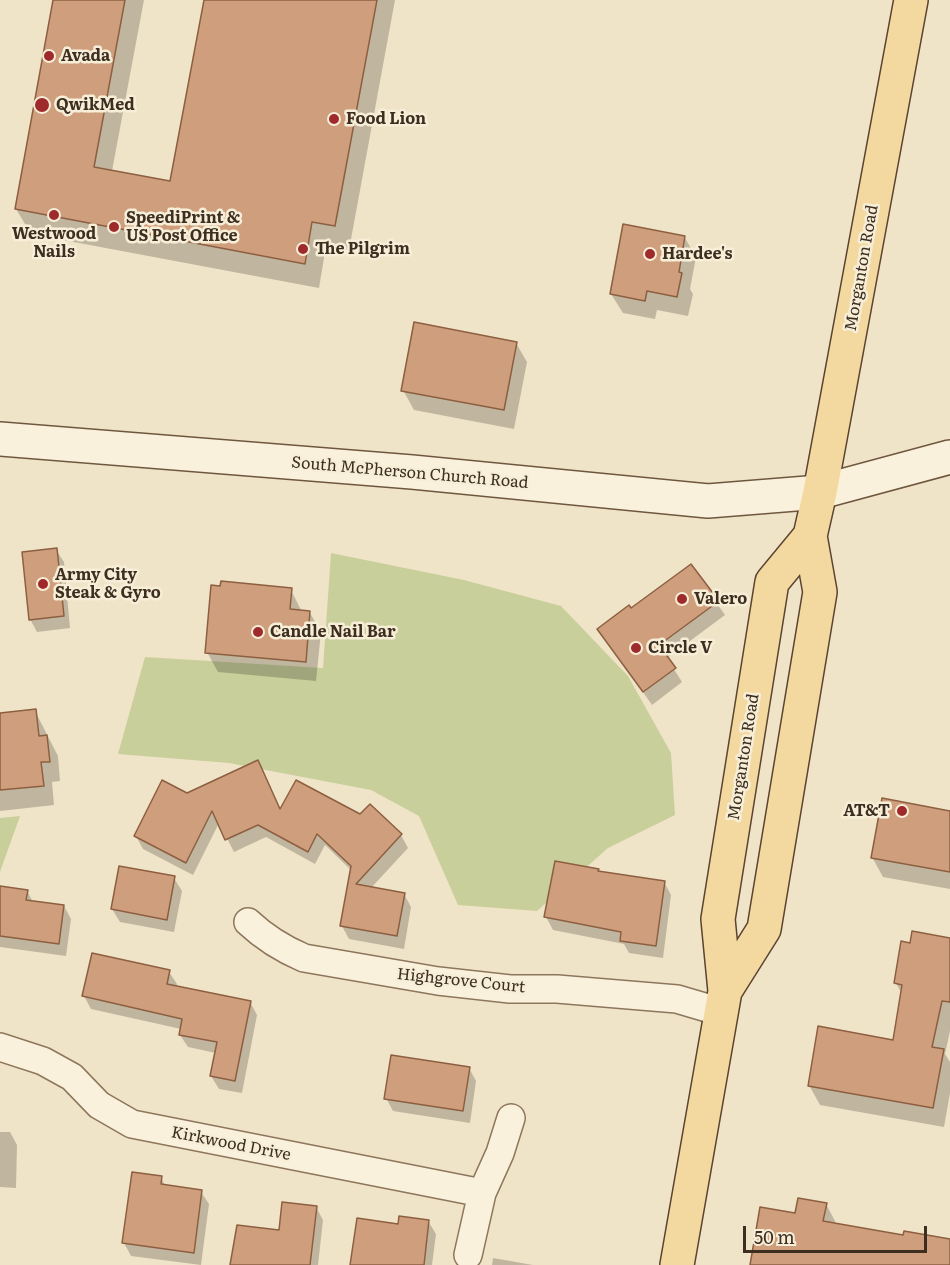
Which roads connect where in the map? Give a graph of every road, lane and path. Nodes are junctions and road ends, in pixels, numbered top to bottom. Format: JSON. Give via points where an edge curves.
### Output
{"nodes":[{"id":1,"x":911,"y":0,"type":"edge"},
{"id":2,"x":0,"y":439,"type":"edge"},
{"id":3,"x":950,"y":457,"type":"edge"},
{"id":4,"x":820,"y":492,"type":"junction"},
{"id":5,"x":810,"y":536,"type":"junction"},
{"id":6,"x":248,"y":922,"type":"dead end"},
{"id":7,"x":723,"y":1002,"type":"junction"},
{"id":8,"x":0,"y":1047,"type":"edge"},
{"id":9,"x":511,"y":1118,"type":"dead end"},
{"id":10,"x":482,"y":1193,"type":"junction"},
{"id":11,"x":468,"y":1255,"type":"dead end"},
{"id":12,"x":677,"y":1265,"type":"edge"}],
"edges":[{"from":1,"to":4,"type":"main road","name":"Morganton Road"},
{"from":2,"to":4,"type":"main road","name":"South McPherson Church Road","via":[[412,472],[708,501]]},
{"from":3,"to":4,"type":"main road","name":"South McPherson Church Road"},
{"from":4,"to":5,"type":"main road","name":"Morganton Road"},
{"from":5,"to":7,"type":"main road","name":"Morganton Road","via":[[820,592],[764,929]]},
{"from":5,"to":7,"type":"main road","name":"Morganton Road","via":[[772,582],[718,920]]},
{"from":6,"to":7,"type":"street","name":"Highgrove Court","via":[[276,944],[304,958],[469,985]]},
{"from":7,"to":12,"type":"main road","name":"Morganton Road"},
{"from":8,"to":10,"type":"street","name":"Kirkwood Drive","via":[[42,1060],[72,1077],[99,1105],[132,1124]]},
{"from":9,"to":10,"type":"street"},
{"from":10,"to":11,"type":"street"}]}
